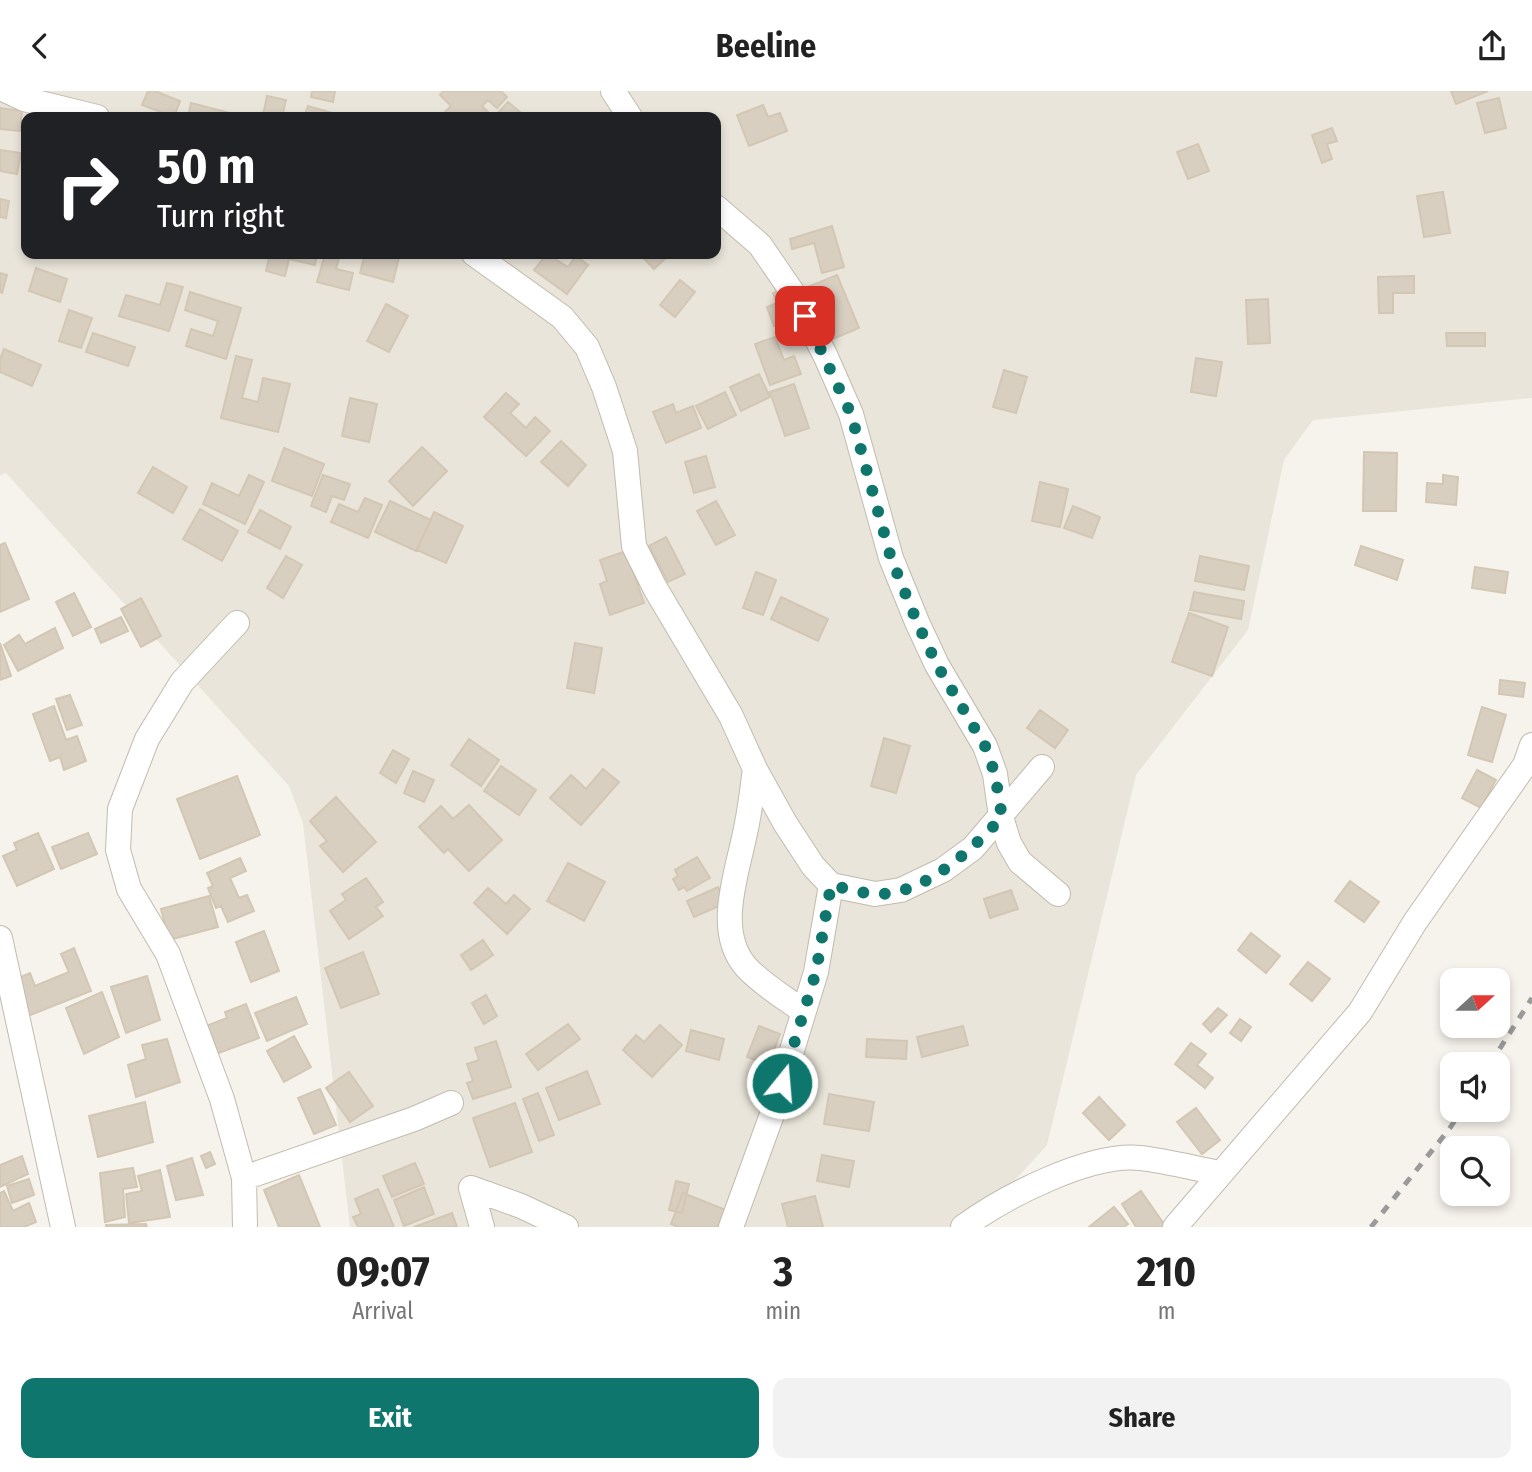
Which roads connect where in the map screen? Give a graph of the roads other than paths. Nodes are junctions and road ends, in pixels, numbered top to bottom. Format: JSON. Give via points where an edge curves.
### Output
{"nodes":[{"id":1,"x":7,"y":91,"type":"edge"},
{"id":2,"x":613,"y":91,"type":"edge"},
{"id":3,"x":77,"y":112,"type":"edge"},
{"id":4,"x":628,"y":112,"type":"edge"},
{"id":5,"x":721,"y":211,"type":"edge"},
{"id":6,"x":481,"y":259,"type":"edge"},
{"id":7,"x":237,"y":623,"type":"dead end"},
{"id":8,"x":1532,"y":745,"type":"edge"},
{"id":9,"x":1042,"y":767,"type":"dead end"},
{"id":10,"x":755,"y":769,"type":"junction"},
{"id":11,"x":1002,"y":817,"type":"junction"},
{"id":12,"x":831,"y":885,"type":"junction"},
{"id":13,"x":1058,"y":894,"type":"dead end"},
{"id":14,"x":0,"y":938,"type":"edge"},
{"id":15,"x":803,"y":1011,"type":"junction"},
{"id":16,"x":451,"y":1103,"type":"dead end"},
{"id":17,"x":1219,"y":1173,"type":"junction"},
{"id":18,"x":244,"y":1178,"type":"junction"},
{"id":19,"x":63,"y":1227,"type":"edge"},
{"id":20,"x":245,"y":1227,"type":"edge"},
{"id":21,"x":482,"y":1227,"type":"edge"},
{"id":22,"x":566,"y":1227,"type":"edge"},
{"id":23,"x":731,"y":1227,"type":"edge"},
{"id":24,"x":963,"y":1227,"type":"edge"},
{"id":25,"x":1175,"y":1227,"type":"edge"}],
"edges":[{"from":1,"to":3,"type":"street"},
{"from":2,"to":4,"type":"street"},
{"from":5,"to":11,"type":"street","via":[[760,245],[795,296],[826,357],[851,414],[891,558],[937,665],[985,746]]},
{"from":6,"to":10,"type":"street","via":[[562,317],[587,347],[625,451],[634,547],[731,716]]},
{"from":7,"to":18,"type":"street","via":[[182,682],[147,739],[120,809],[118,850],[128,889],[168,954],[222,1099]]},
{"from":8,"to":17,"type":"street","via":[[1525,765],[1415,922],[1360,1012]]},
{"from":9,"to":11,"type":"street"},
{"from":10,"to":12,"type":"street","via":[[813,866]]},
{"from":10,"to":15,"type":"street","via":[[729,921],[746,967]]},
{"from":11,"to":12,"type":"street","via":[[973,848],[943,870],[901,890],[874,894]]},
{"from":11,"to":13,"type":"street","via":[[1020,862]]},
{"from":12,"to":15,"type":"street","via":[[816,972]]},
{"from":14,"to":19,"type":"street"},
{"from":15,"to":23,"type":"street"},
{"from":16,"to":18,"type":"street"},
{"from":17,"to":24,"type":"street","via":[[1138,1158],[1094,1162],[1049,1179]]},
{"from":17,"to":25,"type":"street"},
{"from":18,"to":20,"type":"street"},
{"from":21,"to":22,"type":"street","via":[[471,1188]]}]}
